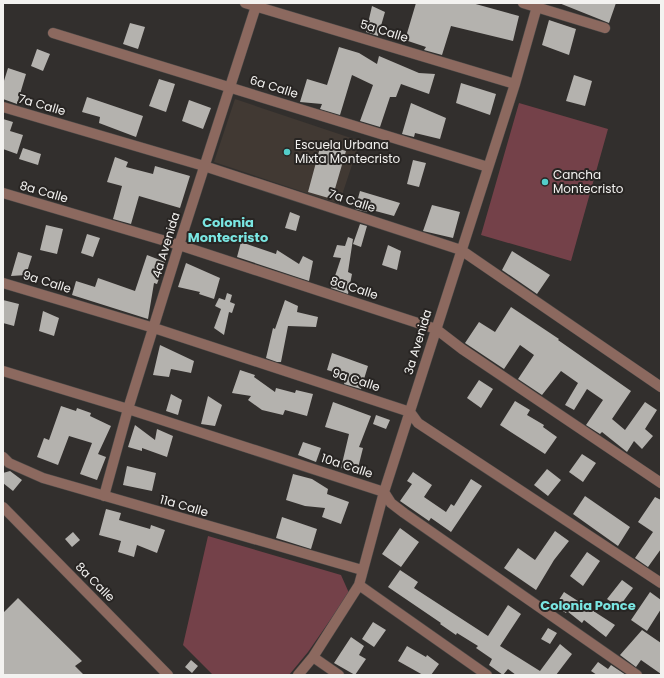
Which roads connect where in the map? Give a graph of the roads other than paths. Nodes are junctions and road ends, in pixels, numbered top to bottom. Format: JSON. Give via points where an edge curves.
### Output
{"nodes":[{"id":1,"x":245,"y":3,"type":"edge"},
{"id":2,"x":523,"y":3,"type":"edge"},
{"id":3,"x":257,"y":5,"type":"edge"},
{"id":4,"x":537,"y":5,"type":"edge"},
{"id":5,"x":605,"y":28,"type":"dead end"},
{"id":6,"x":53,"y":33,"type":"dead end"},
{"id":7,"x":514,"y":84,"type":"junction"},
{"id":8,"x":229,"y":87,"type":"junction"},
{"id":9,"x":3,"y":107,"type":"edge"},
{"id":10,"x":204,"y":166,"type":"junction"},
{"id":11,"x":488,"y":167,"type":"junction"},
{"id":12,"x":3,"y":193,"type":"edge"},
{"id":13,"x":179,"y":245,"type":"junction"},
{"id":14,"x":461,"y":250,"type":"junction"},
{"id":15,"x":3,"y":283,"type":"edge"},
{"id":16,"x":154,"y":328,"type":"junction"},
{"id":17,"x":436,"y":329,"type":"junction"},
{"id":18,"x":3,"y":371,"type":"edge"},
{"id":19,"x":661,"y":386,"type":"edge"},
{"id":20,"x":128,"y":409,"type":"junction"},
{"id":21,"x":410,"y":412,"type":"junction"},
{"id":22,"x":3,"y":457,"type":"edge"},
{"id":23,"x":661,"y":483,"type":"edge"},
{"id":24,"x":384,"y":492,"type":"junction"},
{"id":25,"x":104,"y":496,"type":"junction"},
{"id":26,"x":3,"y":507,"type":"edge"},
{"id":27,"x":362,"y":570,"type":"junction"},
{"id":28,"x":661,"y":583,"type":"edge"},
{"id":29,"x":358,"y":585,"type":"junction"},
{"id":30,"x":313,"y":657,"type":"junction"},
{"id":31,"x":168,"y":675,"type":"edge"},
{"id":32,"x":298,"y":675,"type":"edge"},
{"id":33,"x":339,"y":675,"type":"edge"},
{"id":34,"x":487,"y":675,"type":"edge"},
{"id":35,"x":637,"y":675,"type":"edge"}],
"edges":[{"from":1,"to":3,"type":"street","name":"5a Calle"},
{"from":2,"to":4,"type":"street"},
{"from":3,"to":7,"type":"street","name":"5a Calle"},
{"from":3,"to":8,"type":"street","name":"4a Avenida"},
{"from":4,"to":5,"type":"street"},
{"from":4,"to":7,"type":"street","name":"3a Avenida"},
{"from":6,"to":8,"type":"street","name":"6a Calle"},
{"from":7,"to":11,"type":"street","name":"3a Avenida"},
{"from":8,"to":10,"type":"street","name":"4a Avenida"},
{"from":8,"to":11,"type":"street","name":"6a Calle"},
{"from":9,"to":10,"type":"street","name":"7a Calle"},
{"from":10,"to":13,"type":"street","name":"4a Avenida"},
{"from":10,"to":14,"type":"street","name":"7a Calle"},
{"from":11,"to":14,"type":"street","name":"3a Avenida"},
{"from":12,"to":13,"type":"street","name":"8a Calle"},
{"from":13,"to":16,"type":"street","name":"4a Avenida"},
{"from":13,"to":17,"type":"street","name":"8a Calle"},
{"from":14,"to":17,"type":"street","name":"3a Avenida"},
{"from":14,"to":19,"type":"street","name":"7a Calle"},
{"from":15,"to":16,"type":"street","name":"9a Calle"},
{"from":16,"to":20,"type":"street","name":"4a Avenida"},
{"from":16,"to":21,"type":"street","name":"9a Calle"},
{"from":17,"to":21,"type":"street","name":"3a Avenida"},
{"from":17,"to":23,"type":"street","name":"8a Calle"},
{"from":18,"to":20,"type":"street","name":"10a Calle"},
{"from":20,"to":24,"type":"street","name":"10a Calle"},
{"from":20,"to":25,"type":"street","name":"4a Avenida"},
{"from":21,"to":24,"type":"street","name":"3a Avenida"},
{"from":21,"to":28,"type":"street","name":"9a Calle","via":[[418,423]]},
{"from":22,"to":25,"type":"street","name":"11a Calle","via":[[9,463],[43,478]]},
{"from":24,"to":27,"type":"street","name":"3a Avenida"},
{"from":24,"to":35,"type":"street","name":"10a Calle","via":[[391,503],[404,513]]},
{"from":25,"to":27,"type":"street","name":"11a Calle"},
{"from":26,"to":31,"type":"street","name":"8a Calle"},
{"from":27,"to":29,"type":"street","name":"3a Avenida"},
{"from":29,"to":30,"type":"street","name":"3a Avenida"},
{"from":29,"to":34,"type":"street"},
{"from":30,"to":32,"type":"street","name":"3a Avenida"},
{"from":30,"to":33,"type":"street"}]}
